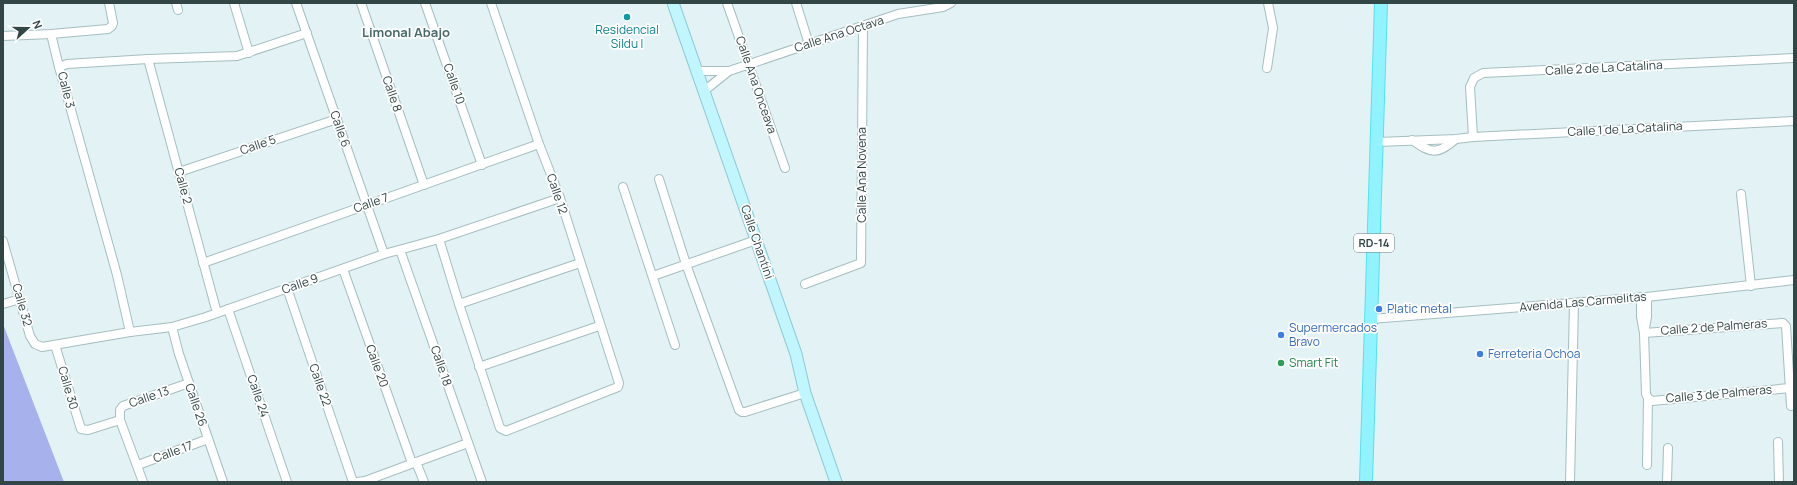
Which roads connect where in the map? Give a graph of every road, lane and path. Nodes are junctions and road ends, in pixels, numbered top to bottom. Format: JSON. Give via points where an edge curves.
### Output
{"nodes":[{"id":1,"x":109,"y":3,"type":"edge"},
{"id":2,"x":234,"y":3,"type":"edge"},
{"id":3,"x":296,"y":3,"type":"edge"},
{"id":4,"x":361,"y":3,"type":"edge"},
{"id":5,"x":425,"y":3,"type":"edge"},
{"id":6,"x":490,"y":3,"type":"edge"},
{"id":7,"x":673,"y":3,"type":"edge"},
{"id":8,"x":727,"y":3,"type":"edge"},
{"id":9,"x":796,"y":3,"type":"edge"},
{"id":10,"x":951,"y":3,"type":"edge"},
{"id":11,"x":1268,"y":3,"type":"edge"},
{"id":12,"x":1381,"y":3,"type":"edge"},
{"id":13,"x":863,"y":27,"type":"junction"},
{"id":14,"x":307,"y":33,"type":"junction"},
{"id":15,"x":51,"y":34,"type":"junction"},
{"id":16,"x":3,"y":36,"type":"edge"},
{"id":17,"x":809,"y":44,"type":"junction"},
{"id":18,"x":249,"y":53,"type":"junction"},
{"id":19,"x":1794,"y":58,"type":"edge"},
{"id":20,"x":148,"y":59,"type":"junction"},
{"id":21,"x":749,"y":65,"type":"junction"},
{"id":22,"x":59,"y":67,"type":"junction"},
{"id":23,"x":1267,"y":68,"type":"dead end"},
{"id":24,"x":697,"y":71,"type":"junction"},
{"id":25,"x":729,"y":71,"type":"junction"},
{"id":26,"x":704,"y":91,"type":"junction"},
{"id":27,"x":337,"y":119,"type":"junction"},
{"id":28,"x":1794,"y":121,"type":"edge"},
{"id":29,"x":1473,"y":136,"type":"junction"},
{"id":30,"x":1456,"y":139,"type":"junction"},
{"id":31,"x":1412,"y":140,"type":"junction"},
{"id":32,"x":1377,"y":142,"type":"junction"},
{"id":33,"x":539,"y":144,"type":"junction"},
{"id":34,"x":482,"y":165,"type":"junction"},
{"id":35,"x":785,"y":168,"type":"dead end"},
{"id":36,"x":179,"y":172,"type":"junction"},
{"id":37,"x":658,"y":179,"type":"dead end"},
{"id":38,"x":424,"y":184,"type":"junction"},
{"id":39,"x":623,"y":187,"type":"dead end"},
{"id":40,"x":1740,"y":194,"type":"dead end"},
{"id":41,"x":560,"y":198,"type":"junction"},
{"id":42,"x":367,"y":204,"type":"junction"},
{"id":43,"x":439,"y":239,"type":"junction"},
{"id":44,"x":756,"y":240,"type":"junction"},
{"id":45,"x":3,"y":241,"type":"edge"},
{"id":46,"x":400,"y":250,"type":"junction"},
{"id":47,"x":384,"y":254,"type":"junction"},
{"id":48,"x":203,"y":263,"type":"junction"},
{"id":49,"x":580,"y":263,"type":"junction"},
{"id":50,"x":686,"y":264,"type":"junction"},
{"id":51,"x":343,"y":269,"type":"junction"},
{"id":52,"x":653,"y":276,"type":"junction"},
{"id":53,"x":1794,"y":280,"type":"edge"},
{"id":54,"x":805,"y":284,"type":"dead end"},
{"id":55,"x":1751,"y":286,"type":"junction"},
{"id":56,"x":287,"y":288,"type":"junction"},
{"id":57,"x":1644,"y":297,"type":"junction"},
{"id":58,"x":20,"y":299,"type":"junction"},
{"id":59,"x":1574,"y":303,"type":"junction"},
{"id":60,"x":3,"y":304,"type":"edge"},
{"id":61,"x":459,"y":304,"type":"junction"},
{"id":62,"x":228,"y":309,"type":"junction"},
{"id":63,"x":218,"y":313,"type":"junction"},
{"id":64,"x":1371,"y":319,"type":"junction"},
{"id":65,"x":600,"y":326,"type":"junction"},
{"id":66,"x":172,"y":327,"type":"junction"},
{"id":67,"x":130,"y":332,"type":"junction"},
{"id":68,"x":1644,"y":333,"type":"junction"},
{"id":69,"x":36,"y":344,"type":"joint"},
{"id":70,"x":55,"y":345,"type":"junction"},
{"id":71,"x":675,"y":345,"type":"dead end"},
{"id":72,"x":479,"y":366,"type":"junction"},
{"id":73,"x":189,"y":383,"type":"junction"},
{"id":74,"x":1790,"y":388,"type":"junction"},
{"id":75,"x":806,"y":393,"type":"junction"},
{"id":76,"x":1648,"y":398,"type":"junction"},
{"id":77,"x":1791,"y":406,"type":"dead end"},
{"id":78,"x":120,"y":420,"type":"junction"},
{"id":79,"x":208,"y":439,"type":"junction"},
{"id":80,"x":1778,"y":442,"type":"dead end"},
{"id":81,"x":468,"y":443,"type":"junction"},
{"id":82,"x":1668,"y":448,"type":"dead end"},
{"id":83,"x":414,"y":463,"type":"junction"},
{"id":84,"x":138,"y":465,"type":"junction"},
{"id":85,"x":1647,"y":465,"type":"dead end"},
{"id":86,"x":143,"y":482,"type":"edge"},
{"id":87,"x":223,"y":482,"type":"edge"},
{"id":88,"x":287,"y":482,"type":"edge"},
{"id":89,"x":354,"y":482,"type":"edge"},
{"id":90,"x":363,"y":482,"type":"edge"},
{"id":91,"x":424,"y":482,"type":"edge"},
{"id":92,"x":482,"y":482,"type":"edge"},
{"id":93,"x":836,"y":482,"type":"edge"},
{"id":94,"x":1366,"y":482,"type":"edge"},
{"id":95,"x":1570,"y":482,"type":"edge"},
{"id":96,"x":1667,"y":482,"type":"edge"},
{"id":97,"x":1779,"y":482,"type":"edge"}],
"edges":[{"from":1,"to":15,"type":"street","via":[[113,20],[110,28]]},
{"from":2,"to":18,"type":"street"},
{"from":3,"to":14,"type":"street","name":"Calle 6"},
{"from":4,"to":38,"type":"street","name":"Calle 8"},
{"from":5,"to":34,"type":"street","name":"Calle 10"},
{"from":6,"to":33,"type":"street","name":"Calle 12"},
{"from":7,"to":24,"type":"street","name":"Calle Chantini"},
{"from":8,"to":21,"type":"street","name":"Calle Ana Onceava"},
{"from":9,"to":17,"type":"street"},
{"from":10,"to":13,"type":"street","name":"Calle Ana Octava","via":[[942,7],[898,14]]},
{"from":11,"to":23,"type":"street","via":[[1273,28]]},
{"from":12,"to":32,"type":"main road","number":"RD-14"},
{"from":13,"to":17,"type":"street","name":"Calle Ana Octava"},
{"from":13,"to":54,"type":"street","name":"Calle Ana Novena","via":[[861,263]]},
{"from":14,"to":18,"type":"street","name":"Calle 3"},
{"from":14,"to":27,"type":"street","name":"Calle 6"},
{"from":15,"to":16,"type":"street"},
{"from":15,"to":22,"type":"street"},
{"from":17,"to":21,"type":"street","name":"Calle Ana Octava"},
{"from":18,"to":20,"type":"street","name":"Calle 3","via":[[227,57]]},
{"from":19,"to":29,"type":"street","name":"Calle 2 de La Catalina","via":[[1483,73],[1474,78],[1470,87]]},
{"from":20,"to":22,"type":"street","name":"Calle 3","via":[[67,64]]},
{"from":20,"to":36,"type":"street","name":"Calle 2"},
{"from":21,"to":25,"type":"street","name":"Calle Ana Octava"},
{"from":21,"to":35,"type":"street","name":"Calle Ana Onceava"},
{"from":22,"to":67,"type":"street","name":"Calle 3","via":[[117,275]]},
{"from":24,"to":25,"type":"street","name":"Calle Ana Octava"},
{"from":24,"to":26,"type":"street","name":"Calle Chantini"},
{"from":25,"to":26,"type":"street","name":"Calle Ana Octava"},
{"from":26,"to":44,"type":"street","name":"Calle Chantini"},
{"from":27,"to":36,"type":"street","name":"Calle 5"},
{"from":27,"to":42,"type":"street","name":"Calle 6"},
{"from":28,"to":29,"type":"street","name":"Calle 1 de La Catalina"},
{"from":29,"to":30,"type":"street","name":"Calle 1 de La Catalina"},
{"from":30,"to":31,"type":"street","name":"Calle 1 de La Catalina"},
{"from":30,"to":31,"type":"street","via":[[1444,149],[1437,151],[1424,148]]},
{"from":31,"to":32,"type":"street","name":"Calle 1 de La Catalina"},
{"from":32,"to":64,"type":"main road","number":"RD-14"},
{"from":33,"to":34,"type":"street","name":"Calle 7"},
{"from":33,"to":41,"type":"street","name":"Calle 12"},
{"from":34,"to":38,"type":"street","name":"Calle 7"},
{"from":36,"to":48,"type":"street","name":"Calle 2"},
{"from":37,"to":50,"type":"street"},
{"from":38,"to":42,"type":"street","name":"Calle 7"},
{"from":39,"to":52,"type":"street"},
{"from":40,"to":55,"type":"street"},
{"from":41,"to":43,"type":"street","name":"Calle 9"},
{"from":41,"to":49,"type":"street","name":"Calle 12"},
{"from":42,"to":47,"type":"street","name":"Calle 6"},
{"from":42,"to":48,"type":"street","name":"Calle 7"},
{"from":43,"to":46,"type":"street","name":"Calle 9"},
{"from":43,"to":61,"type":"street"},
{"from":44,"to":50,"type":"street"},
{"from":44,"to":75,"type":"street","name":"Calle Chantini","via":[[796,354]]},
{"from":45,"to":58,"type":"street","name":"Calle 32"},
{"from":46,"to":47,"type":"street","name":"Calle 9"},
{"from":46,"to":81,"type":"street","name":"Calle 18"},
{"from":47,"to":51,"type":"street","name":"Calle 9"},
{"from":48,"to":63,"type":"street","name":"Calle 2"},
{"from":49,"to":61,"type":"street"},
{"from":49,"to":65,"type":"street","name":"Calle 12"},
{"from":50,"to":52,"type":"street"},
{"from":50,"to":75,"type":"street","via":[[739,410],[745,412]]},
{"from":51,"to":56,"type":"street","name":"Calle 9"},
{"from":51,"to":83,"type":"street","name":"Calle 20"},
{"from":52,"to":71,"type":"street"},
{"from":53,"to":55,"type":"street","name":"Avenida Las Carmelitas"},
{"from":55,"to":57,"type":"street","name":"Avenida Las Carmelitas"},
{"from":56,"to":62,"type":"street","name":"Calle 9"},
{"from":56,"to":89,"type":"street","name":"Calle 22"},
{"from":57,"to":59,"type":"street","name":"Avenida Las Carmelitas"},
{"from":57,"to":68,"type":"street","via":[[1641,317]]},
{"from":58,"to":60,"type":"street"},
{"from":58,"to":69,"type":"street","name":"Calle 32","via":[[30,336]]},
{"from":59,"to":64,"type":"street","name":"Avenida Las Carmelitas"},
{"from":59,"to":95,"type":"street"},
{"from":61,"to":72,"type":"street"},
{"from":62,"to":63,"type":"street","name":"Calle 9"},
{"from":62,"to":88,"type":"street","name":"Calle 24"},
{"from":63,"to":66,"type":"street","name":"Calle 9"},
{"from":64,"to":94,"type":"main road","number":"RD-14"},
{"from":65,"to":72,"type":"street"},
{"from":65,"to":72,"type":"street","name":"Calle 12","via":[[619,383],[618,387],[506,431],[500,428]]},
{"from":66,"to":67,"type":"street","name":"Calle 9"},
{"from":66,"to":73,"type":"street","name":"Calle 26"},
{"from":67,"to":70,"type":"street","name":"Calle 9"},
{"from":68,"to":74,"type":"street","name":"Calle 2 de Palmeras","via":[[1783,323],[1786,326]]},
{"from":68,"to":76,"type":"street"},
{"from":69,"to":70,"type":"street","name":"Calle 9","via":[[42,347]]},
{"from":70,"to":78,"type":"street","name":"Calle 30","via":[[79,426],[83,430],[88,430]]},
{"from":73,"to":78,"type":"street","name":"Calle 13","via":[[123,406],[120,410]]},
{"from":73,"to":79,"type":"street","name":"Calle 26"},
{"from":74,"to":76,"type":"street","name":"Calle 3 de Palmeras","via":[[1652,401]]},
{"from":74,"to":77,"type":"street"},
{"from":75,"to":93,"type":"street","name":"Calle Chantini"},
{"from":76,"to":85,"type":"street"},
{"from":78,"to":84,"type":"street"},
{"from":79,"to":84,"type":"street","name":"Calle 17"},
{"from":79,"to":87,"type":"street","name":"Calle 26"},
{"from":80,"to":97,"type":"street"},
{"from":81,"to":83,"type":"street"},
{"from":81,"to":92,"type":"street","name":"Calle 18"},
{"from":82,"to":96,"type":"street"},
{"from":83,"to":90,"type":"street"},
{"from":83,"to":91,"type":"street","name":"Calle 20"},
{"from":84,"to":86,"type":"street"}]}
